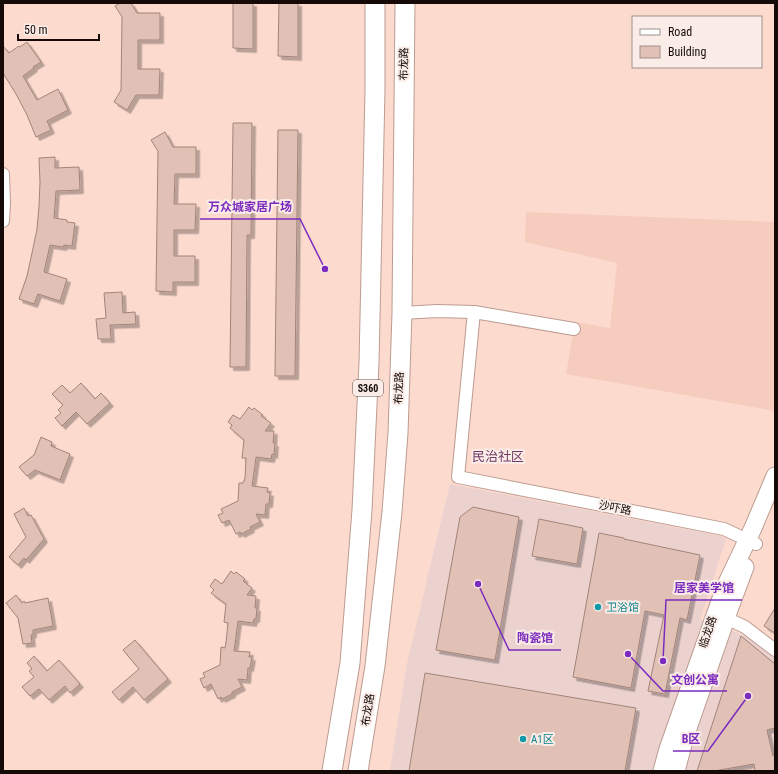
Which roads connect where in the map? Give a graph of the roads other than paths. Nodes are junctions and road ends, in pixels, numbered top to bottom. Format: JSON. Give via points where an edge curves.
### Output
{"nodes":[{"id":1,"x":375,"y":3,"type":"edge"},
{"id":2,"x":406,"y":3,"type":"edge"},
{"id":3,"x":3,"y":174,"type":"edge"},
{"id":4,"x":3,"y":221,"type":"edge"},
{"id":5,"x":474,"y":312,"type":"junction"},
{"id":6,"x":402,"y":313,"type":"junction"},
{"id":7,"x":574,"y":329,"type":"dead end"},
{"id":8,"x":775,"y":476,"type":"edge"},
{"id":9,"x":775,"y":500,"type":"edge"},
{"id":10,"x":752,"y":541,"type":"junction"},
{"id":11,"x":726,"y":618,"type":"junction"},
{"id":12,"x":775,"y":650,"type":"edge"},
{"id":13,"x":332,"y":771,"type":"edge"},
{"id":14,"x":358,"y":771,"type":"edge"},
{"id":15,"x":662,"y":771,"type":"edge"},
{"id":16,"x":676,"y":771,"type":"edge"}],
"edges":[{"from":1,"to":13,"type":"main road","number":"S360","via":[[369,363],[362,510],[350,663]]},
{"from":2,"to":6,"type":"main road","name":"布龙路","number":"S360"},
{"from":3,"to":4,"type":"street"},
{"from":5,"to":6,"type":"street"},
{"from":5,"to":7,"type":"street"},
{"from":5,"to":10,"type":"street","name":"沙吓路","via":[[458,477],[724,529]]},
{"from":6,"to":14,"type":"main road","name":"布龙路","number":"S360","via":[[398,433],[392,512],[375,666]]},
{"from":8,"to":10,"type":"main road","name":"临龙路"},
{"from":9,"to":10,"type":"main road","name":"临龙路"},
{"from":10,"to":11,"type":"main road","name":"临龙路","via":[[747,564]]},
{"from":10,"to":15,"type":"main road","name":"临龙路","via":[[736,563],[725,587]]},
{"from":11,"to":12,"type":"street","via":[[745,627]]},
{"from":11,"to":16,"type":"main road","name":"临龙路","via":[[685,737]]}]}
